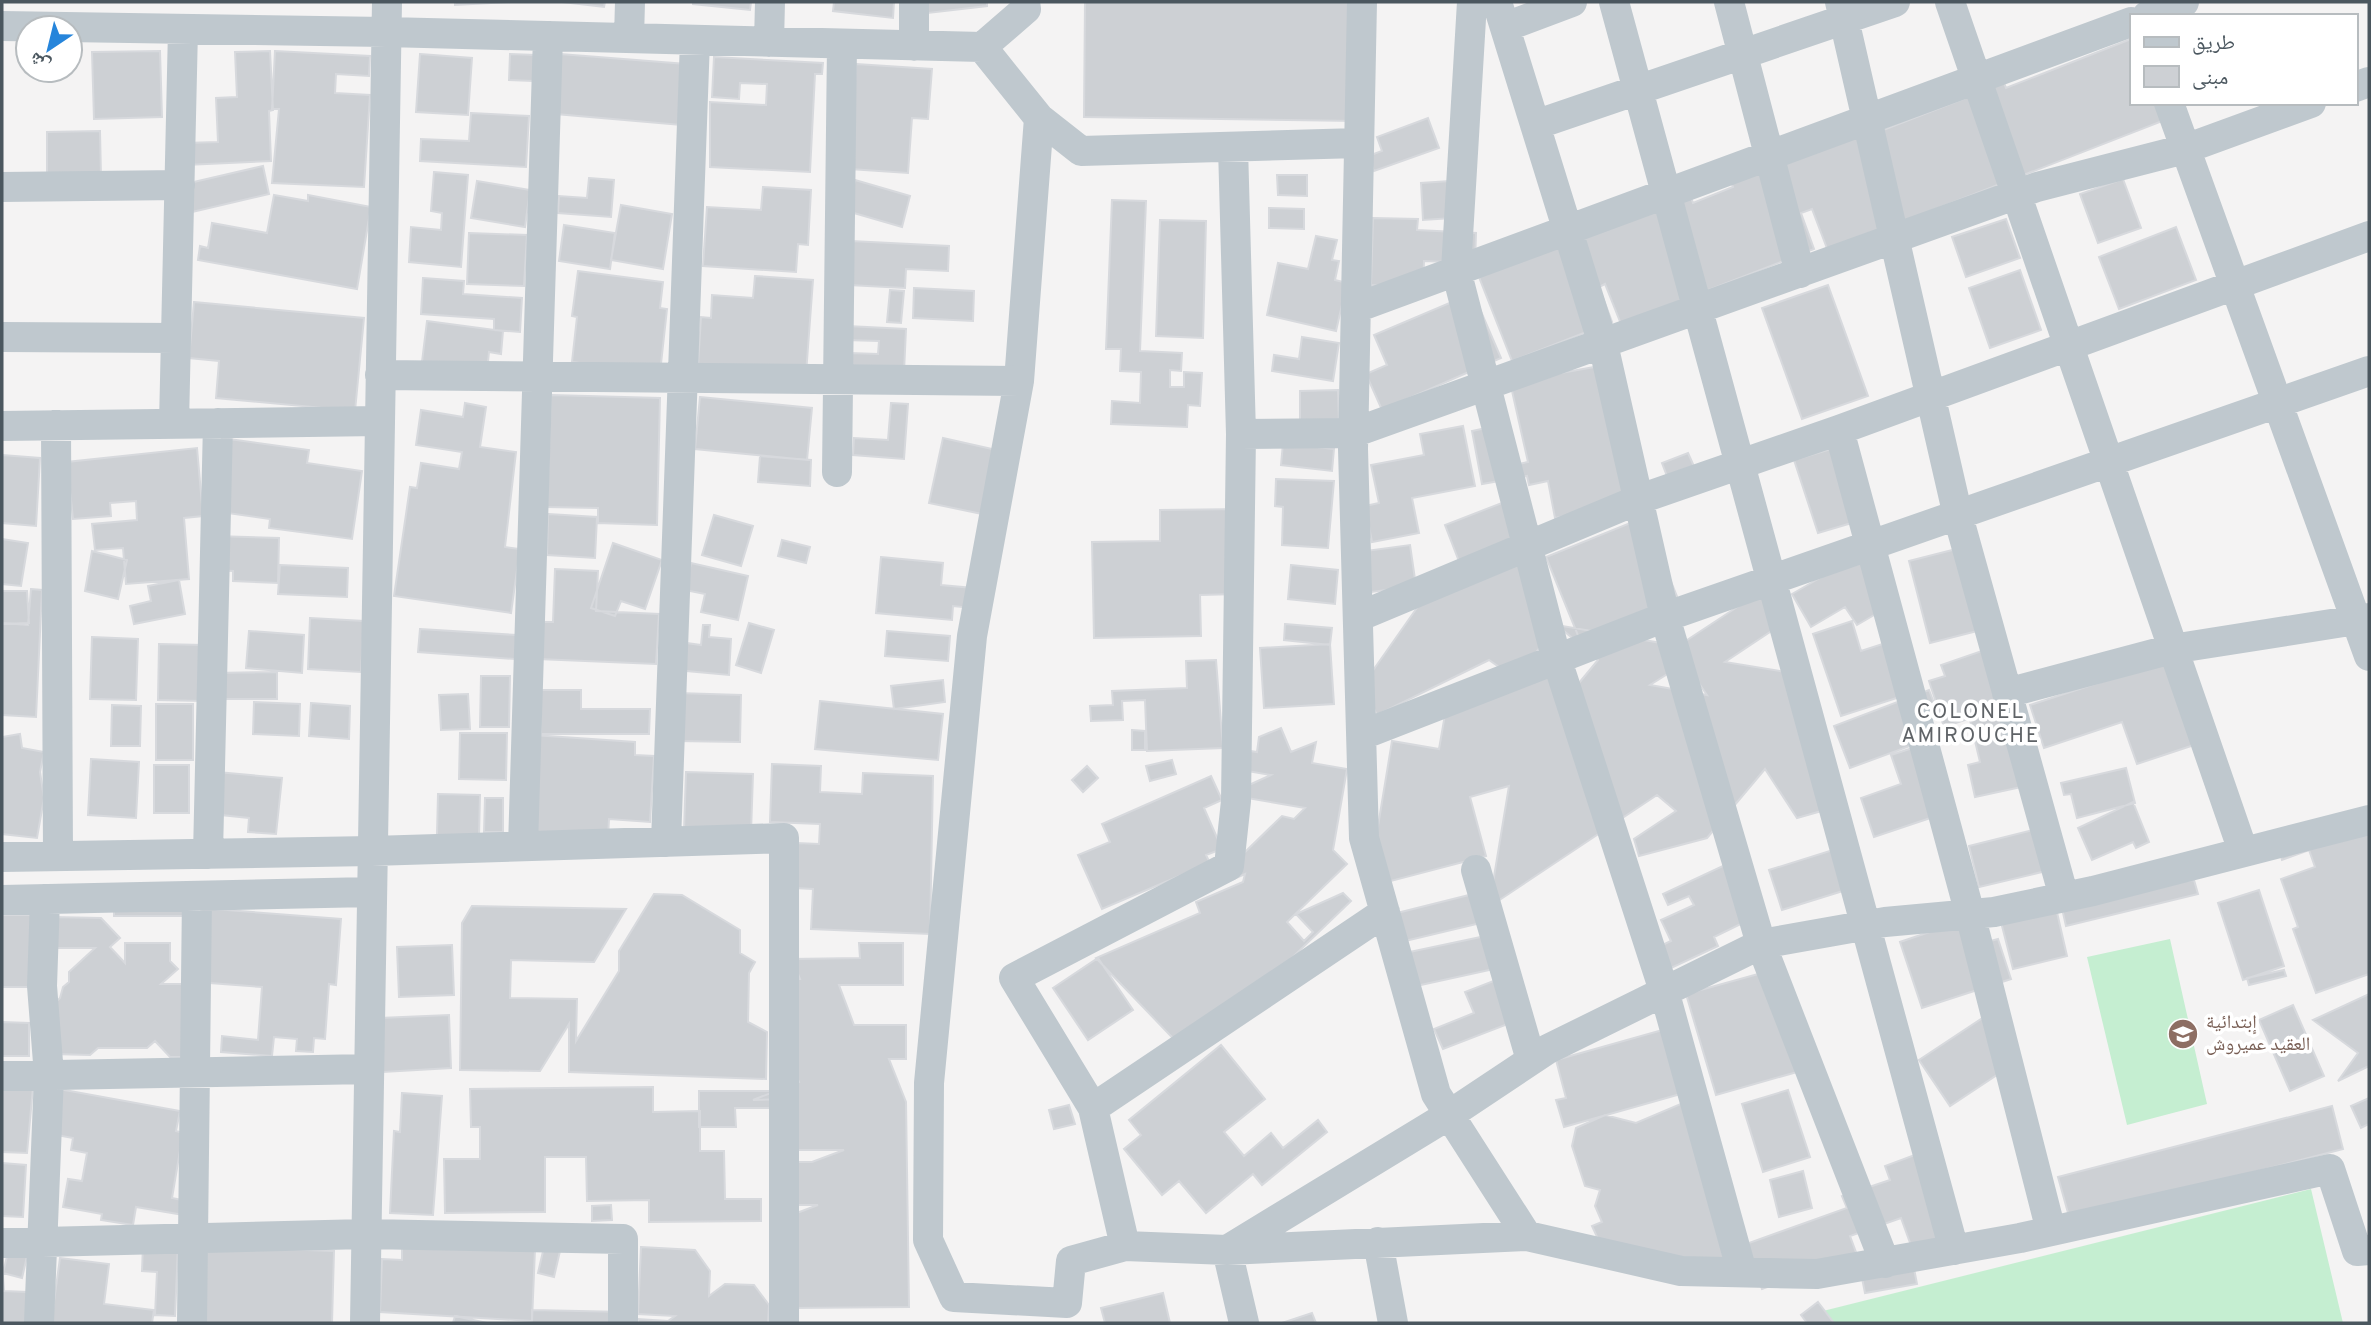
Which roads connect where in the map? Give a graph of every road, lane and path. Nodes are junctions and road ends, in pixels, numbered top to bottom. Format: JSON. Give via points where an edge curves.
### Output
{"nodes":[{"id":1,"x":387,"y":2,"type":"edge"},
{"id":2,"x":629,"y":2,"type":"edge"},
{"id":3,"x":770,"y":2,"type":"edge"},
{"id":4,"x":914,"y":2,"type":"edge"},
{"id":5,"x":1025,"y":2,"type":"edge"},
{"id":6,"x":1362,"y":2,"type":"edge"},
{"id":7,"x":1472,"y":2,"type":"edge"},
{"id":8,"x":1572,"y":2,"type":"edge"},
{"id":9,"x":1614,"y":2,"type":"edge"},
{"id":10,"x":1729,"y":2,"type":"edge"},
{"id":11,"x":1895,"y":2,"type":"edge"},
{"id":12,"x":1950,"y":2,"type":"edge"},
{"id":13,"x":2183,"y":2,"type":"edge"},
{"id":14,"x":1842,"y":10,"type":"edge"},
{"id":15,"x":2152,"y":14,"type":"edge"},
{"id":16,"x":1501,"y":15,"type":"edge"},
{"id":17,"x":2130,"y":22,"type":"edge"},
{"id":18,"x":2,"y":26,"type":"edge"},
{"id":19,"x":183,"y":29,"type":"junction"},
{"id":20,"x":386,"y":32,"type":"junction"},
{"id":21,"x":548,"y":36,"type":"junction"},
{"id":22,"x":629,"y":38,"type":"junction"},
{"id":23,"x":695,"y":40,"type":"junction"},
{"id":24,"x":769,"y":42,"type":"junction"},
{"id":25,"x":842,"y":44,"type":"junction"},
{"id":26,"x":914,"y":46,"type":"junction"},
{"id":27,"x":982,"y":47,"type":"junction"},
{"id":28,"x":1743,"y":54,"type":"junction"},
{"id":29,"x":1976,"y":79,"type":"junction"},
{"id":30,"x":1638,"y":90,"type":"junction"},
{"id":31,"x":2170,"y":105,"type":"edge"},
{"id":32,"x":2306,"y":105,"type":"edge"},
{"id":33,"x":1039,"y":118,"type":"junction"},
{"id":34,"x":1867,"y":119,"type":"junction"},
{"id":35,"x":1535,"y":125,"type":"junction"},
{"id":36,"x":1359,"y":143,"type":"junction"},
{"id":37,"x":1233,"y":147,"type":"junction"},
{"id":38,"x":2185,"y":149,"type":"junction"},
{"id":39,"x":1769,"y":155,"type":"junction"},
{"id":40,"x":180,"y":185,"type":"junction"},
{"id":41,"x":2,"y":187,"type":"edge"},
{"id":42,"x":1666,"y":193,"type":"junction"},
{"id":43,"x":2014,"y":195,"type":"junction"},
{"id":44,"x":1567,"y":230,"type":"junction"},
{"id":45,"x":2369,"y":236,"type":"edge"},
{"id":46,"x":1894,"y":239,"type":"junction"},
{"id":47,"x":1455,"y":270,"type":"junction"},
{"id":48,"x":1800,"y":273,"type":"junction"},
{"id":49,"x":2235,"y":285,"type":"junction"},
{"id":50,"x":1356,"y":307,"type":"junction"},
{"id":51,"x":1698,"y":310,"type":"junction"},
{"id":52,"x":2,"y":337,"type":"edge"},
{"id":53,"x":176,"y":338,"type":"junction"},
{"id":54,"x":1603,"y":344,"type":"junction"},
{"id":55,"x":2067,"y":347,"type":"junction"},
{"id":56,"x":2369,"y":371,"type":"edge"},
{"id":57,"x":380,"y":374,"type":"junction"},
{"id":58,"x":537,"y":376,"type":"junction"},
{"id":59,"x":683,"y":377,"type":"junction"},
{"id":60,"x":838,"y":379,"type":"junction"},
{"id":61,"x":1019,"y":381,"type":"junction"},
{"id":62,"x":1486,"y":386,"type":"junction"},
{"id":63,"x":1930,"y":397,"type":"junction"},
{"id":64,"x":2277,"y":402,"type":"junction"},
{"id":65,"x":379,"y":421,"type":"junction"},
{"id":66,"x":218,"y":423,"type":"junction"},
{"id":67,"x":174,"y":424,"type":"junction"},
{"id":68,"x":56,"y":425,"type":"junction"},
{"id":69,"x":2,"y":426,"type":"edge"},
{"id":70,"x":1839,"y":430,"type":"junction"},
{"id":71,"x":1353,"y":432,"type":"junction"},
{"id":72,"x":1241,"y":434,"type":"junction"},
{"id":73,"x":2107,"y":463,"type":"junction"},
{"id":74,"x":1740,"y":464,"type":"junction"},
{"id":75,"x":837,"y":472,"type":"dead end"},
{"id":76,"x":1640,"y":499,"type":"junction"},
{"id":77,"x":1958,"y":516,"type":"junction"},
{"id":78,"x":1527,"y":546,"type":"junction"},
{"id":79,"x":1870,"y":546,"type":"junction"},
{"id":80,"x":1772,"y":580,"type":"junction"},
{"id":81,"x":1358,"y":617,"type":"junction"},
{"id":82,"x":1665,"y":617,"type":"junction"},
{"id":83,"x":2363,"y":619,"type":"edge"},
{"id":84,"x":2172,"y":649,"type":"junction"},
{"id":85,"x":2369,"y":656,"type":"edge"},
{"id":86,"x":1556,"y":657,"type":"junction"},
{"id":87,"x":2007,"y":693,"type":"junction"},
{"id":88,"x":1362,"y":735,"type":"junction"},
{"id":89,"x":2369,"y":820,"type":"edge"},
{"id":90,"x":666,"y":842,"type":"junction"},
{"id":91,"x":523,"y":846,"type":"junction"},
{"id":92,"x":372,"y":851,"type":"junction"},
{"id":93,"x":2243,"y":851,"type":"junction"},
{"id":94,"x":208,"y":854,"type":"junction"},
{"id":95,"x":58,"y":856,"type":"junction"},
{"id":96,"x":2,"y":857,"type":"edge"},
{"id":97,"x":1476,"y":870,"type":"dead end"},
{"id":98,"x":371,"y":892,"type":"junction"},
{"id":99,"x":197,"y":896,"type":"junction"},
{"id":100,"x":2064,"y":897,"type":"junction"},
{"id":101,"x":45,"y":899,"type":"junction"},
{"id":102,"x":2,"y":900,"type":"edge"},
{"id":103,"x":1385,"y":912,"type":"junction"},
{"id":104,"x":1970,"y":914,"type":"junction"},
{"id":105,"x":1866,"y":927,"type":"junction"},
{"id":106,"x":1761,"y":944,"type":"junction"},
{"id":107,"x":1665,"y":994,"type":"junction"},
{"id":108,"x":1531,"y":1060,"type":"junction"},
{"id":109,"x":368,"y":1069,"type":"junction"},
{"id":110,"x":195,"y":1072,"type":"junction"},
{"id":111,"x":49,"y":1075,"type":"junction"},
{"id":112,"x":2,"y":1076,"type":"edge"},
{"id":113,"x":1093,"y":1108,"type":"junction"},
{"id":114,"x":1449,"y":1115,"type":"junction"},
{"id":115,"x":2050,"y":1231,"type":"junction"},
{"id":116,"x":366,"y":1234,"type":"junction"},
{"id":117,"x":1527,"y":1236,"type":"junction"},
{"id":118,"x":193,"y":1238,"type":"junction"},
{"id":119,"x":2,"y":1242,"type":"edge"},
{"id":120,"x":42,"y":1242,"type":"junction"},
{"id":121,"x":1378,"y":1242,"type":"junction"},
{"id":122,"x":1125,"y":1246,"type":"junction"},
{"id":123,"x":1227,"y":1250,"type":"junction"},
{"id":124,"x":1954,"y":1250,"type":"junction"},
{"id":125,"x":2369,"y":1250,"type":"edge"},
{"id":126,"x":1885,"y":1263,"type":"junction"},
{"id":127,"x":1742,"y":1272,"type":"junction"},
{"id":128,"x":1070,"y":1313,"type":"edge"},
{"id":129,"x":39,"y":1323,"type":"edge"},
{"id":130,"x":192,"y":1323,"type":"edge"},
{"id":131,"x":365,"y":1323,"type":"edge"},
{"id":132,"x":622,"y":1323,"type":"edge"},
{"id":133,"x":784,"y":1323,"type":"edge"},
{"id":134,"x":1244,"y":1323,"type":"edge"},
{"id":135,"x":1393,"y":1323,"type":"edge"}],
"edges":[{"from":1,"to":20,"type":"street"},
{"from":2,"to":22,"type":"street"},
{"from":3,"to":24,"type":"street"},
{"from":4,"to":26,"type":"street"},
{"from":5,"to":27,"type":"street","via":[[1026,9]]},
{"from":6,"to":36,"type":"street"},
{"from":7,"to":47,"type":"street"},
{"from":8,"to":16,"type":"street"},
{"from":9,"to":30,"type":"street"},
{"from":10,"to":28,"type":"street"},
{"from":11,"to":14,"type":"street"},
{"from":12,"to":29,"type":"street"},
{"from":13,"to":15,"type":"street"},
{"from":14,"to":28,"type":"street"},
{"from":14,"to":34,"type":"street"},
{"from":16,"to":35,"type":"street"},
{"from":17,"to":29,"type":"street"},
{"from":18,"to":19,"type":"street"},
{"from":19,"to":20,"type":"street"},
{"from":19,"to":40,"type":"street"},
{"from":20,"to":21,"type":"street"},
{"from":20,"to":57,"type":"street"},
{"from":21,"to":22,"type":"street"},
{"from":21,"to":58,"type":"street"},
{"from":22,"to":23,"type":"street"},
{"from":23,"to":24,"type":"street"},
{"from":23,"to":59,"type":"street"},
{"from":24,"to":25,"type":"street"},
{"from":25,"to":26,"type":"street"},
{"from":25,"to":60,"type":"street"},
{"from":26,"to":27,"type":"street"},
{"from":27,"to":33,"type":"street"},
{"from":28,"to":30,"type":"street"},
{"from":28,"to":39,"type":"street"},
{"from":29,"to":34,"type":"street"},
{"from":29,"to":43,"type":"street"},
{"from":30,"to":35,"type":"street"},
{"from":30,"to":42,"type":"street"},
{"from":31,"to":38,"type":"street"},
{"from":32,"to":38,"type":"street"},
{"from":33,"to":37,"type":"street","via":[[1081,151]]},
{"from":33,"to":61,"type":"street"},
{"from":34,"to":39,"type":"street"},
{"from":34,"to":46,"type":"street"},
{"from":35,"to":44,"type":"street"},
{"from":36,"to":37,"type":"street"},
{"from":36,"to":50,"type":"street"},
{"from":37,"to":72,"type":"street"},
{"from":38,"to":43,"type":"street"},
{"from":38,"to":49,"type":"street"},
{"from":39,"to":42,"type":"street"},
{"from":39,"to":48,"type":"street"},
{"from":40,"to":41,"type":"street"},
{"from":40,"to":53,"type":"street"},
{"from":42,"to":44,"type":"street"},
{"from":42,"to":51,"type":"street"},
{"from":43,"to":46,"type":"street"},
{"from":43,"to":55,"type":"street"},
{"from":44,"to":47,"type":"street"},
{"from":44,"to":54,"type":"street"},
{"from":45,"to":49,"type":"street"},
{"from":46,"to":48,"type":"street"},
{"from":46,"to":63,"type":"street"},
{"from":47,"to":50,"type":"street"},
{"from":47,"to":62,"type":"street"},
{"from":48,"to":51,"type":"street"},
{"from":49,"to":55,"type":"street"},
{"from":49,"to":64,"type":"street"},
{"from":50,"to":71,"type":"street"},
{"from":51,"to":54,"type":"street"},
{"from":51,"to":74,"type":"street"},
{"from":52,"to":53,"type":"street"},
{"from":53,"to":67,"type":"street"},
{"from":54,"to":62,"type":"street"},
{"from":54,"to":76,"type":"street"},
{"from":55,"to":63,"type":"street"},
{"from":55,"to":73,"type":"street"},
{"from":56,"to":64,"type":"street"},
{"from":57,"to":58,"type":"street"},
{"from":57,"to":65,"type":"street"},
{"from":58,"to":59,"type":"street"},
{"from":58,"to":91,"type":"street"},
{"from":59,"to":60,"type":"street"},
{"from":59,"to":90,"type":"street"},
{"from":60,"to":61,"type":"street"},
{"from":60,"to":75,"type":"street"},
{"from":61,"to":128,"type":"street","via":[[972,636],[929,1083],[928,1240],[954,1297]]},
{"from":62,"to":71,"type":"street"},
{"from":62,"to":78,"type":"street"},
{"from":63,"to":70,"type":"street"},
{"from":63,"to":77,"type":"street"},
{"from":64,"to":73,"type":"street"},
{"from":64,"to":83,"type":"street"},
{"from":65,"to":66,"type":"street"},
{"from":65,"to":92,"type":"street"},
{"from":66,"to":67,"type":"street"},
{"from":66,"to":94,"type":"street"},
{"from":67,"to":68,"type":"street"},
{"from":68,"to":69,"type":"street"},
{"from":68,"to":95,"type":"street"},
{"from":70,"to":74,"type":"street"},
{"from":70,"to":79,"type":"street"},
{"from":71,"to":72,"type":"street"},
{"from":71,"to":81,"type":"street"},
{"from":72,"to":113,"type":"street","via":[[1236,801],[1229,866],[1014,978]]},
{"from":73,"to":77,"type":"street"},
{"from":73,"to":84,"type":"street"},
{"from":74,"to":76,"type":"street"},
{"from":74,"to":80,"type":"street"},
{"from":76,"to":78,"type":"street"},
{"from":76,"to":82,"type":"street"},
{"from":77,"to":79,"type":"street"},
{"from":77,"to":87,"type":"street"},
{"from":78,"to":81,"type":"street"},
{"from":78,"to":86,"type":"street"},
{"from":79,"to":80,"type":"street"},
{"from":79,"to":104,"type":"street"},
{"from":80,"to":82,"type":"street"},
{"from":80,"to":105,"type":"street"},
{"from":81,"to":88,"type":"street"},
{"from":82,"to":86,"type":"street"},
{"from":82,"to":106,"type":"street"},
{"from":83,"to":84,"type":"street"},
{"from":83,"to":85,"type":"street"},
{"from":84,"to":87,"type":"street"},
{"from":84,"to":93,"type":"street"},
{"from":86,"to":88,"type":"street"},
{"from":86,"to":107,"type":"street"},
{"from":87,"to":100,"type":"street"},
{"from":88,"to":103,"type":"street","via":[[1364,838]]},
{"from":89,"to":93,"type":"street"},
{"from":90,"to":91,"type":"street"},
{"from":90,"to":133,"type":"street","via":[[784,838]]},
{"from":91,"to":92,"type":"street"},
{"from":92,"to":94,"type":"street"},
{"from":92,"to":98,"type":"street"},
{"from":93,"to":100,"type":"street"},
{"from":94,"to":95,"type":"street"},
{"from":95,"to":96,"type":"street"},
{"from":97,"to":108,"type":"street"},
{"from":98,"to":99,"type":"street"},
{"from":98,"to":109,"type":"street"},
{"from":99,"to":101,"type":"street"},
{"from":99,"to":110,"type":"street"},
{"from":100,"to":104,"type":"street"},
{"from":101,"to":102,"type":"street"},
{"from":101,"to":111,"type":"street","via":[[41,986]]},
{"from":103,"to":113,"type":"street"},
{"from":103,"to":114,"type":"street","via":[[1436,1094]]},
{"from":104,"to":105,"type":"street"},
{"from":104,"to":115,"type":"street"},
{"from":105,"to":106,"type":"street"},
{"from":105,"to":124,"type":"street"},
{"from":106,"to":107,"type":"street"},
{"from":106,"to":126,"type":"street"},
{"from":107,"to":108,"type":"street"},
{"from":107,"to":127,"type":"street"},
{"from":108,"to":114,"type":"street"},
{"from":109,"to":110,"type":"street"},
{"from":109,"to":116,"type":"street"},
{"from":110,"to":111,"type":"street"},
{"from":110,"to":118,"type":"street"},
{"from":111,"to":112,"type":"street"},
{"from":111,"to":120,"type":"street"},
{"from":113,"to":122,"type":"street"},
{"from":114,"to":117,"type":"street"},
{"from":114,"to":123,"type":"street"},
{"from":115,"to":124,"type":"street"},
{"from":115,"to":125,"type":"street","via":[[2330,1169],[2357,1251]]},
{"from":116,"to":118,"type":"street"},
{"from":116,"to":131,"type":"street"},
{"from":116,"to":132,"type":"street","via":[[623,1238]]},
{"from":117,"to":121,"type":"street"},
{"from":117,"to":127,"type":"street","via":[[1681,1271]]},
{"from":118,"to":120,"type":"street"},
{"from":118,"to":130,"type":"street"},
{"from":119,"to":120,"type":"street"},
{"from":120,"to":129,"type":"street"},
{"from":121,"to":123,"type":"street"},
{"from":121,"to":135,"type":"street"},
{"from":122,"to":123,"type":"street"},
{"from":122,"to":128,"type":"street","via":[[1071,1261]]},
{"from":123,"to":134,"type":"street"},
{"from":124,"to":126,"type":"street"},
{"from":126,"to":127,"type":"street","via":[[1817,1274]]}]}
